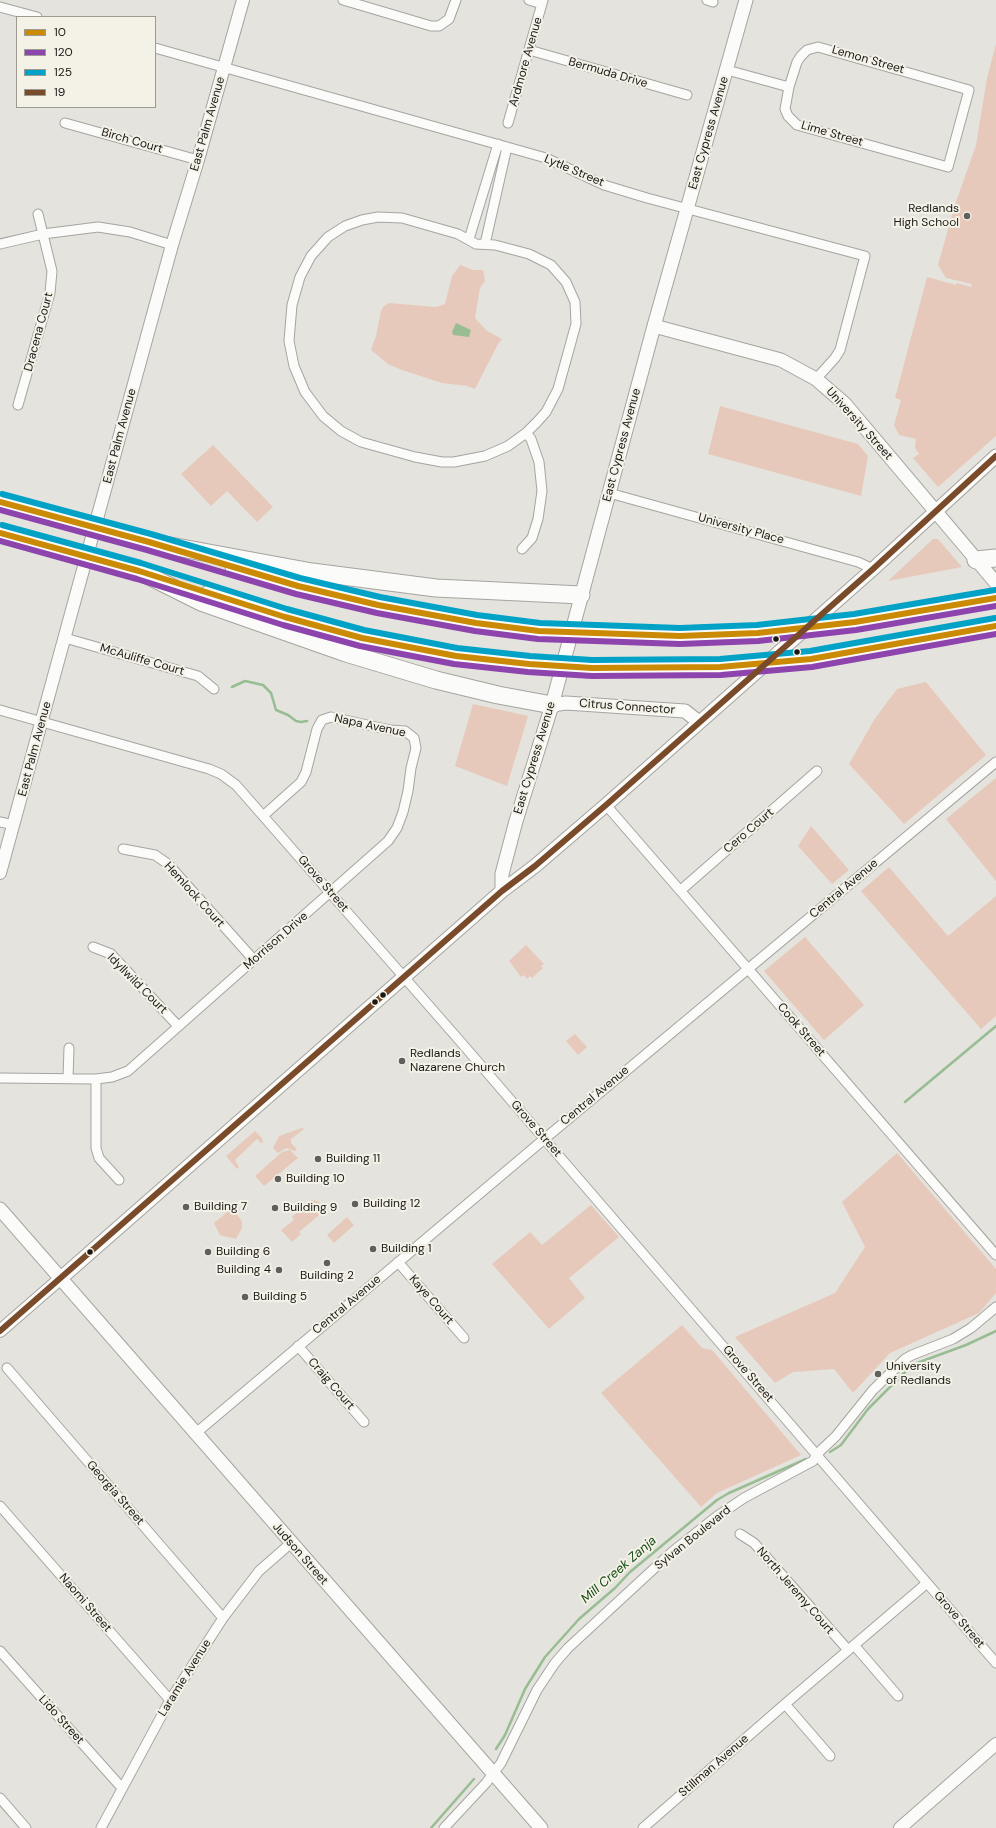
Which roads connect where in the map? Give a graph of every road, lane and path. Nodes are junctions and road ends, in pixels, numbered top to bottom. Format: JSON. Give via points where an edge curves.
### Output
{"nodes":[{"id":1,"x":242,"y":0,"type":"edge"},
{"id":2,"x":343,"y":0,"type":"edge"},
{"id":3,"x":456,"y":0,"type":"edge"},
{"id":4,"x":529,"y":0,"type":"edge"},
{"id":5,"x":746,"y":0,"type":"edge"},
{"id":6,"x":542,"y":2,"type":"edge"},
{"id":7,"x":0,"y":7,"type":"edge"},
{"id":8,"x":33,"y":16,"type":"edge"},
{"id":9,"x":156,"y":48,"type":"edge"},
{"id":10,"x":529,"y":50,"type":"junction"},
{"id":11,"x":224,"y":67,"type":"junction"},
{"id":12,"x":726,"y":70,"type":"junction"},
{"id":13,"x":789,"y":87,"type":"junction"},
{"id":14,"x":687,"y":95,"type":"dead end"},
{"id":15,"x":66,"y":123,"type":"dead end"},
{"id":16,"x":508,"y":123,"type":"dead end"},
{"id":17,"x":498,"y":144,"type":"junction"},
{"id":18,"x":507,"y":147,"type":"junction"},
{"id":19,"x":198,"y":160,"type":"junction"},
{"id":20,"x":948,"y":166,"type":"joint"},
{"id":21,"x":687,"y":208,"type":"junction"},
{"id":22,"x":38,"y":214,"type":"dead end"},
{"id":23,"x":43,"y":234,"type":"junction"},
{"id":24,"x":469,"y":240,"type":"junction"},
{"id":25,"x":0,"y":244,"type":"edge"},
{"id":26,"x":486,"y":244,"type":"junction"},
{"id":27,"x":172,"y":245,"type":"junction"},
{"id":28,"x":654,"y":326,"type":"junction"},
{"id":29,"x":816,"y":378,"type":"junction"},
{"id":30,"x":18,"y":405,"type":"dead end"},
{"id":31,"x":526,"y":433,"type":"junction"},
{"id":32,"x":996,"y":456,"type":"edge"},
{"id":33,"x":609,"y":493,"type":"junction"},
{"id":34,"x":0,"y":502,"type":"edge"},
{"id":35,"x":935,"y":511,"type":"junction"},
{"id":36,"x":0,"y":533,"type":"edge"},
{"id":37,"x":149,"y":542,"type":"junction"},
{"id":38,"x":522,"y":549,"type":"dead end"},
{"id":39,"x":996,"y":558,"type":"edge"},
{"id":40,"x":976,"y":560,"type":"junction"},
{"id":41,"x":873,"y":569,"type":"junction"},
{"id":42,"x":139,"y":571,"type":"junction"},
{"id":43,"x":996,"y":583,"type":"edge"},
{"id":44,"x":581,"y":595,"type":"junction"},
{"id":45,"x":996,"y":598,"type":"edge"},
{"id":46,"x":996,"y":626,"type":"edge"},
{"id":47,"x":65,"y":638,"type":"junction"},
{"id":48,"x":214,"y":689,"type":"dead end"},
{"id":49,"x":552,"y":705,"type":"junction"},
{"id":50,"x":0,"y":710,"type":"edge"},
{"id":51,"x":42,"y":721,"type":"junction"},
{"id":52,"x":700,"y":722,"type":"junction"},
{"id":53,"x":414,"y":738,"type":"joint"},
{"id":54,"x":996,"y":762,"type":"edge"},
{"id":55,"x":817,"y":771,"type":"dead end"},
{"id":56,"x":606,"y":805,"type":"junction"},
{"id":57,"x":264,"y":816,"type":"junction"},
{"id":58,"x":0,"y":822,"type":"edge"},
{"id":59,"x":14,"y":825,"type":"junction"},
{"id":60,"x":123,"y":850,"type":"dead end"},
{"id":61,"x":0,"y":873,"type":"edge"},
{"id":62,"x":681,"y":890,"type":"junction"},
{"id":63,"x":502,"y":891,"type":"junction"},
{"id":64,"x":331,"y":893,"type":"junction"},
{"id":65,"x":93,"y":947,"type":"dead end"},
{"id":66,"x":254,"y":960,"type":"junction"},
{"id":67,"x":748,"y":969,"type":"junction"},
{"id":68,"x":404,"y":977,"type":"junction"},
{"id":69,"x":178,"y":1026,"type":"junction"},
{"id":70,"x":69,"y":1048,"type":"dead end"},
{"id":71,"x":0,"y":1078,"type":"edge"},
{"id":72,"x":68,"y":1078,"type":"junction"},
{"id":73,"x":96,"y":1080,"type":"junction"},
{"id":74,"x":544,"y":1139,"type":"junction"},
{"id":75,"x":119,"y":1180,"type":"dead end"},
{"id":76,"x":0,"y":1209,"type":"edge"},
{"id":77,"x":996,"y":1255,"type":"edge"},
{"id":78,"x":398,"y":1262,"type":"junction"},
{"id":79,"x":61,"y":1278,"type":"junction"},
{"id":80,"x":996,"y":1307,"type":"edge"},
{"id":81,"x":0,"y":1331,"type":"edge"},
{"id":82,"x":464,"y":1338,"type":"dead end"},
{"id":83,"x":298,"y":1346,"type":"junction"},
{"id":84,"x":7,"y":1368,"type":"dead end"},
{"id":85,"x":364,"y":1422,"type":"dead end"},
{"id":86,"x":196,"y":1433,"type":"junction"},
{"id":87,"x":817,"y":1454,"type":"junction"},
{"id":88,"x":0,"y":1506,"type":"edge"},
{"id":89,"x":740,"y":1534,"type":"dead end"},
{"id":90,"x":291,"y":1543,"type":"junction"},
{"id":91,"x":927,"y":1583,"type":"junction"},
{"id":92,"x":223,"y":1618,"type":"junction"},
{"id":93,"x":851,"y":1647,"type":"junction"},
{"id":94,"x":0,"y":1651,"type":"edge"},
{"id":95,"x":996,"y":1663,"type":"edge"},
{"id":96,"x":898,"y":1696,"type":"dead end"},
{"id":97,"x":170,"y":1700,"type":"junction"},
{"id":98,"x":785,"y":1704,"type":"junction"},
{"id":99,"x":996,"y":1744,"type":"edge"},
{"id":100,"x":830,"y":1756,"type":"dead end"},
{"id":101,"x":494,"y":1773,"type":"junction"},
{"id":102,"x":122,"y":1788,"type":"junction"},
{"id":103,"x":0,"y":1798,"type":"edge"},
{"id":104,"x":26,"y":1828,"type":"edge"},
{"id":105,"x":101,"y":1828,"type":"edge"},
{"id":106,"x":444,"y":1828,"type":"edge"},
{"id":107,"x":541,"y":1828,"type":"edge"},
{"id":108,"x":643,"y":1828,"type":"edge"},
{"id":109,"x":900,"y":1828,"type":"edge"}],
"edges":[{"from":1,"to":11,"type":"street","name":"East Palm Avenue"},
{"from":2,"to":3,"type":"street","via":[[431,26],[439,26],[449,19]]},
{"from":4,"to":6,"type":"street"},
{"from":5,"to":12,"type":"main road","name":"East Cypress Avenue"},
{"from":6,"to":10,"type":"street","name":"Ardmore Avenue"},
{"from":7,"to":8,"type":"street"},
{"from":9,"to":11,"type":"street","name":"Lytle Street"},
{"from":10,"to":14,"type":"street","name":"Bermuda Drive"},
{"from":10,"to":16,"type":"street","name":"Ardmore Avenue"},
{"from":11,"to":17,"type":"street","name":"Lytle Street"},
{"from":11,"to":19,"type":"street","name":"East Palm Avenue"},
{"from":12,"to":13,"type":"street"},
{"from":12,"to":21,"type":"main road","name":"East Cypress Avenue"},
{"from":13,"to":20,"type":"street","name":"Lime Street","via":[[785,109],[797,125]]},
{"from":13,"to":20,"type":"street","name":"Lemon Street","via":[[801,56],[807,50],[818,47],[970,90]]},
{"from":15,"to":19,"type":"street","name":"Birch Court"},
{"from":17,"to":18,"type":"street","name":"Lytle Street"},
{"from":17,"to":24,"type":"street"},
{"from":18,"to":21,"type":"street","name":"Lytle Street","via":[[546,158],[604,185]]},
{"from":18,"to":26,"type":"street"},
{"from":19,"to":27,"type":"street","name":"East Palm Avenue"},
{"from":21,"to":28,"type":"main road","name":"East Cypress Avenue"},
{"from":21,"to":29,"type":"street","name":"Lytle Street","via":[[865,256],[840,350]]},
{"from":22,"to":23,"type":"street","name":"Dracena Court"},
{"from":23,"to":25,"type":"street"},
{"from":23,"to":27,"type":"street","via":[[98,227],[130,232]]},
{"from":23,"to":30,"type":"street","name":"Dracena Court","via":[[52,271],[50,293]]},
{"from":24,"to":26,"type":"street","via":[[476,244]]},
{"from":24,"to":31,"type":"street","via":[[458,234],[402,218],[378,217],[345,226],[328,237],[311,256],[296,291],[289,341],[294,366],[305,392],[315,406],[341,431],[361,442],[409,456],[442,462],[471,460],[496,452]]},
{"from":26,"to":31,"type":"street","via":[[529,254],[551,265],[566,282],[575,302],[575,332],[558,389],[546,412]]},
{"from":27,"to":47,"type":"street","name":"East Palm Avenue"},
{"from":28,"to":29,"type":"main road","name":"University Street","via":[[781,360]]},
{"from":28,"to":33,"type":"main road","name":"East Cypress Avenue"},
{"from":29,"to":35,"type":"main road","name":"University Street","via":[[845,404]]},
{"from":31,"to":38,"type":"street","via":[[539,462],[542,491],[540,512],[532,538]]},
{"from":32,"to":35,"type":"main road"},
{"from":33,"to":41,"type":"street","name":"University Place","via":[[858,562]]},
{"from":33,"to":44,"type":"main road","name":"East Cypress Avenue"},
{"from":34,"to":37,"type":"highway","bridge":true},
{"from":35,"to":40,"type":"main road","name":"University Street"},
{"from":35,"to":41,"type":"main road"},
{"from":36,"to":42,"type":"highway","bridge":true},
{"from":37,"to":44,"type":"highway","via":[[312,572],[436,588]]},
{"from":37,"to":45,"type":"highway","bridge":true,"via":[[298,586],[378,605],[476,623],[539,631],[680,636],[758,633],[855,622]]},
{"from":39,"to":40,"type":"highway"},
{"from":40,"to":43,"type":"main road","name":"University Street"},
{"from":41,"to":52,"type":"main road"},
{"from":42,"to":46,"type":"highway","bridge":true,"via":[[285,617],[362,638],[456,656],[529,664],[592,668],[720,667],[811,660]]},
{"from":42,"to":49,"type":"highway","via":[[201,602],[346,653],[436,680],[505,697]]},
{"from":44,"to":49,"type":"main road","name":"East Cypress Avenue"},
{"from":47,"to":48,"type":"street","name":"McAuliffe Court","via":[[198,676]]},
{"from":47,"to":51,"type":"street","name":"East Palm Avenue"},
{"from":49,"to":52,"type":"main road","name":"Citrus Connector","via":[[566,703],[685,711]]},
{"from":49,"to":63,"type":"main road","name":"East Cypress Avenue","via":[[511,839],[502,874]]},
{"from":50,"to":51,"type":"street","name":"Grove Street"},
{"from":51,"to":57,"type":"street","name":"Grove Street","via":[[222,774],[236,785]]},
{"from":51,"to":59,"type":"street","name":"East Palm Avenue"},
{"from":52,"to":56,"type":"main road"},
{"from":53,"to":57,"type":"street","name":"Napa Avenue","via":[[405,731],[331,717],[322,720],[301,782]]},
{"from":53,"to":64,"type":"street","name":"Morrison Drive","via":[[416,748],[410,768],[408,791],[397,828],[388,841]]},
{"from":54,"to":67,"type":"street","name":"Central Avenue"},
{"from":55,"to":62,"type":"street","name":"Cero Court"},
{"from":56,"to":62,"type":"street","name":"Cook Street"},
{"from":56,"to":63,"type":"main road"},
{"from":57,"to":64,"type":"street","name":"Grove Street"},
{"from":58,"to":59,"type":"street"},
{"from":59,"to":61,"type":"street","name":"East Palm Avenue"},
{"from":60,"to":66,"type":"street","name":"Hemlock Court","via":[[161,858]]},
{"from":62,"to":67,"type":"street","name":"Cook Street"},
{"from":63,"to":68,"type":"main road"},
{"from":64,"to":66,"type":"street","name":"Morrison Drive"},
{"from":64,"to":68,"type":"street","name":"Grove Street"},
{"from":65,"to":69,"type":"street","name":"Idyllwild Court","via":[[111,954]]},
{"from":66,"to":69,"type":"street","name":"Morrison Drive"},
{"from":67,"to":74,"type":"street","name":"Central Avenue"},
{"from":67,"to":77,"type":"street","name":"Cook Street"},
{"from":68,"to":74,"type":"street","name":"Grove Street"},
{"from":68,"to":79,"type":"main road"},
{"from":69,"to":73,"type":"street","name":"Morrison Drive","via":[[128,1071],[112,1078]]},
{"from":70,"to":72,"type":"street"},
{"from":71,"to":72,"type":"street","name":"Morrison Drive"},
{"from":72,"to":73,"type":"street","name":"Morrison Drive"},
{"from":73,"to":75,"type":"street","via":[[96,1148],[99,1158]]},
{"from":74,"to":78,"type":"street","name":"Central Avenue"},
{"from":74,"to":87,"type":"street","name":"Grove Street"},
{"from":76,"to":79,"type":"main road","name":"Judson Street"},
{"from":78,"to":82,"type":"street","name":"Kaye Court"},
{"from":78,"to":83,"type":"street","name":"Central Avenue"},
{"from":79,"to":81,"type":"street"},
{"from":79,"to":86,"type":"main road","name":"Judson Street"},
{"from":80,"to":87,"type":"street","name":"Sylvan Boulevard","via":[[953,1339],[905,1359],[873,1390],[843,1428]]},
{"from":83,"to":85,"type":"street","name":"Craig Court"},
{"from":83,"to":86,"type":"street","name":"Central Avenue"},
{"from":84,"to":92,"type":"street","name":"Georgia Street"},
{"from":86,"to":90,"type":"main road","name":"Judson Street"},
{"from":87,"to":91,"type":"street","name":"Grove Street"},
{"from":87,"to":101,"type":"street","name":"Sylvan Boulevard","via":[[813,1461],[716,1516],[672,1552],[568,1648],[537,1690],[509,1750]]},
{"from":88,"to":97,"type":"street","name":"Naomi Street"},
{"from":89,"to":93,"type":"street","name":"North Jeremy Court","via":[[754,1543]]},
{"from":90,"to":92,"type":"street","name":"Laramie Avenue","via":[[259,1571]]},
{"from":90,"to":101,"type":"main road","name":"Judson Street"},
{"from":91,"to":93,"type":"street","name":"Stillman Avenue"},
{"from":91,"to":95,"type":"street","name":"Grove Street"},
{"from":92,"to":97,"type":"street","name":"Laramie Avenue"},
{"from":93,"to":96,"type":"street"},
{"from":93,"to":98,"type":"street","name":"Stillman Avenue"},
{"from":94,"to":102,"type":"street","name":"Lido Street"},
{"from":97,"to":102,"type":"street","name":"Laramie Avenue"},
{"from":98,"to":100,"type":"street"},
{"from":98,"to":108,"type":"street","name":"Stillman Avenue"},
{"from":99,"to":109,"type":"street"},
{"from":101,"to":106,"type":"street","name":"Sylvan Boulevard"},
{"from":101,"to":107,"type":"main road","name":"Judson Street"},
{"from":102,"to":105,"type":"street","name":"Laramie Avenue"},
{"from":103,"to":104,"type":"street"}]}
